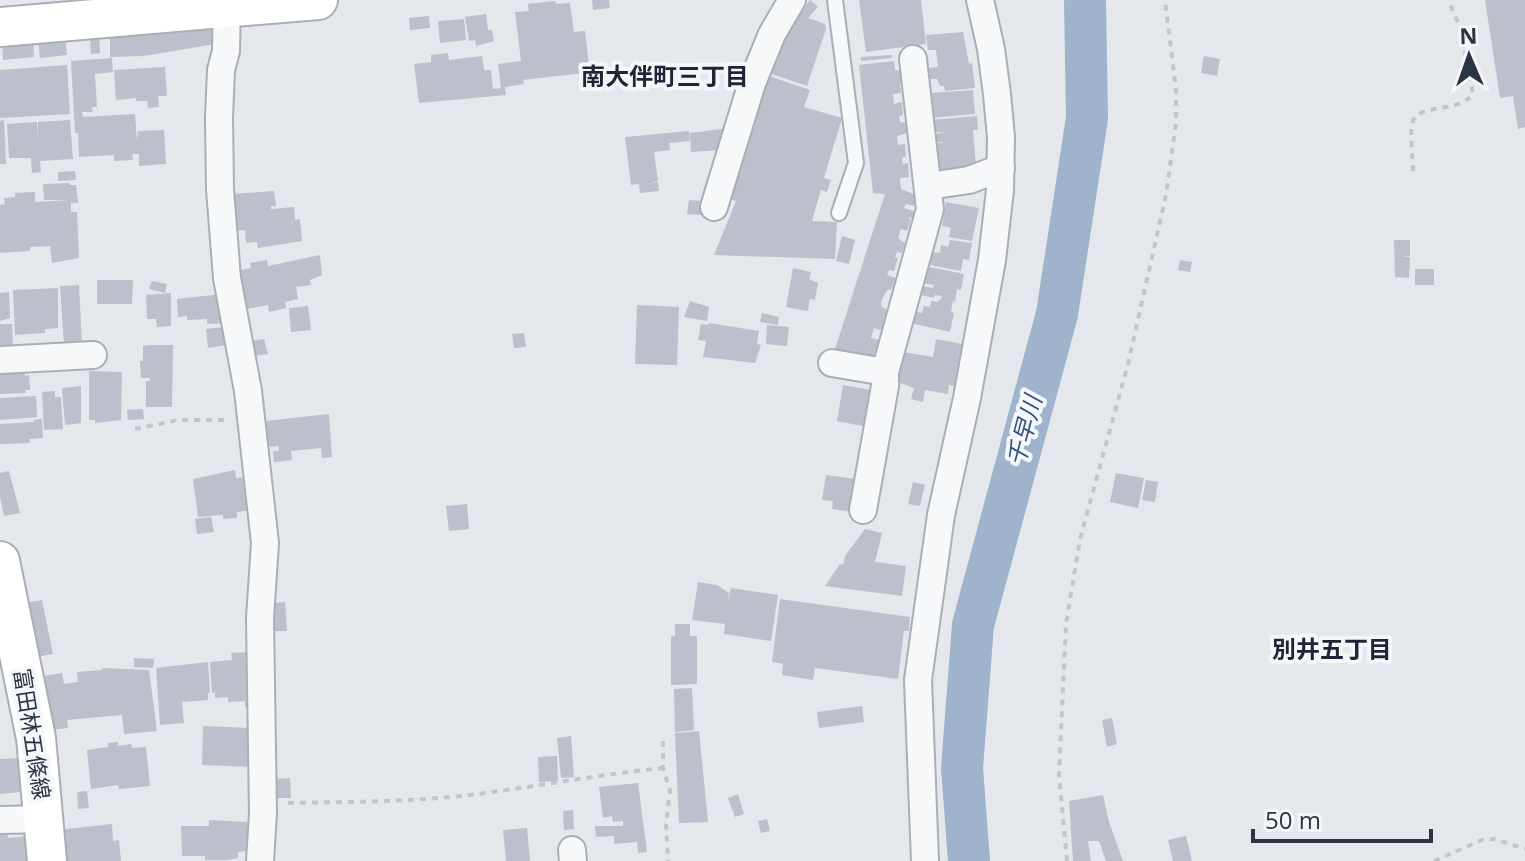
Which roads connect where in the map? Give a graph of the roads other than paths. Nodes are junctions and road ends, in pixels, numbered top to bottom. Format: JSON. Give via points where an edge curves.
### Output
{"nodes":[{"id":1,"x":318,"y":0,"type":"edge"},
{"id":2,"x":792,"y":0,"type":"edge"},
{"id":3,"x":835,"y":0,"type":"edge"},
{"id":4,"x":980,"y":0,"type":"edge"},
{"id":5,"x":227,"y":4,"type":"edge"},
{"id":6,"x":0,"y":27,"type":"edge"},
{"id":7,"x":913,"y":59,"type":"dead end"},
{"id":8,"x":1001,"y":168,"type":"junction"},
{"id":9,"x":929,"y":186,"type":"junction"},
{"id":10,"x":714,"y":207,"type":"dead end"},
{"id":11,"x":839,"y":213,"type":"dead end"},
{"id":12,"x":93,"y":355,"type":"dead end"},
{"id":13,"x":0,"y":360,"type":"edge"},
{"id":14,"x":832,"y":363,"type":"dead end"},
{"id":15,"x":885,"y":372,"type":"junction"},
{"id":16,"x":863,"y":510,"type":"dead end"},
{"id":17,"x":0,"y":561,"type":"edge"},
{"id":18,"x":45,"y":819,"type":"junction"},
{"id":19,"x":0,"y":820,"type":"edge"},
{"id":20,"x":47,"y":861,"type":"edge"},
{"id":21,"x":260,"y":861,"type":"edge"},
{"id":22,"x":925,"y":861,"type":"edge"}],
"edges":[{"from":1,"to":5,"type":"main road"},
{"from":2,"to":10,"type":"street","via":[[752,83]]},
{"from":3,"to":11,"type":"lane","via":[[856,163]]},
{"from":4,"to":8,"type":"street","via":[[997,94]]},
{"from":5,"to":6,"type":"main road"},
{"from":5,"to":21,"type":"street","via":[[220,189],[227,278],[265,543]]},
{"from":7,"to":9,"type":"street"},
{"from":8,"to":9,"type":"street"},
{"from":8,"to":22,"type":"street","via":[[992,260],[941,515],[918,680]]},
{"from":9,"to":15,"type":"street","via":[[930,209]]},
{"from":12,"to":13,"type":"street"},
{"from":14,"to":15,"type":"street"},
{"from":15,"to":16,"type":"street"},
{"from":17,"to":18,"type":"main road","name":"富田林五條線","via":[[36,738]]},
{"from":18,"to":19,"type":"street"},
{"from":18,"to":20,"type":"main road","name":"富田林五條線"}]}
